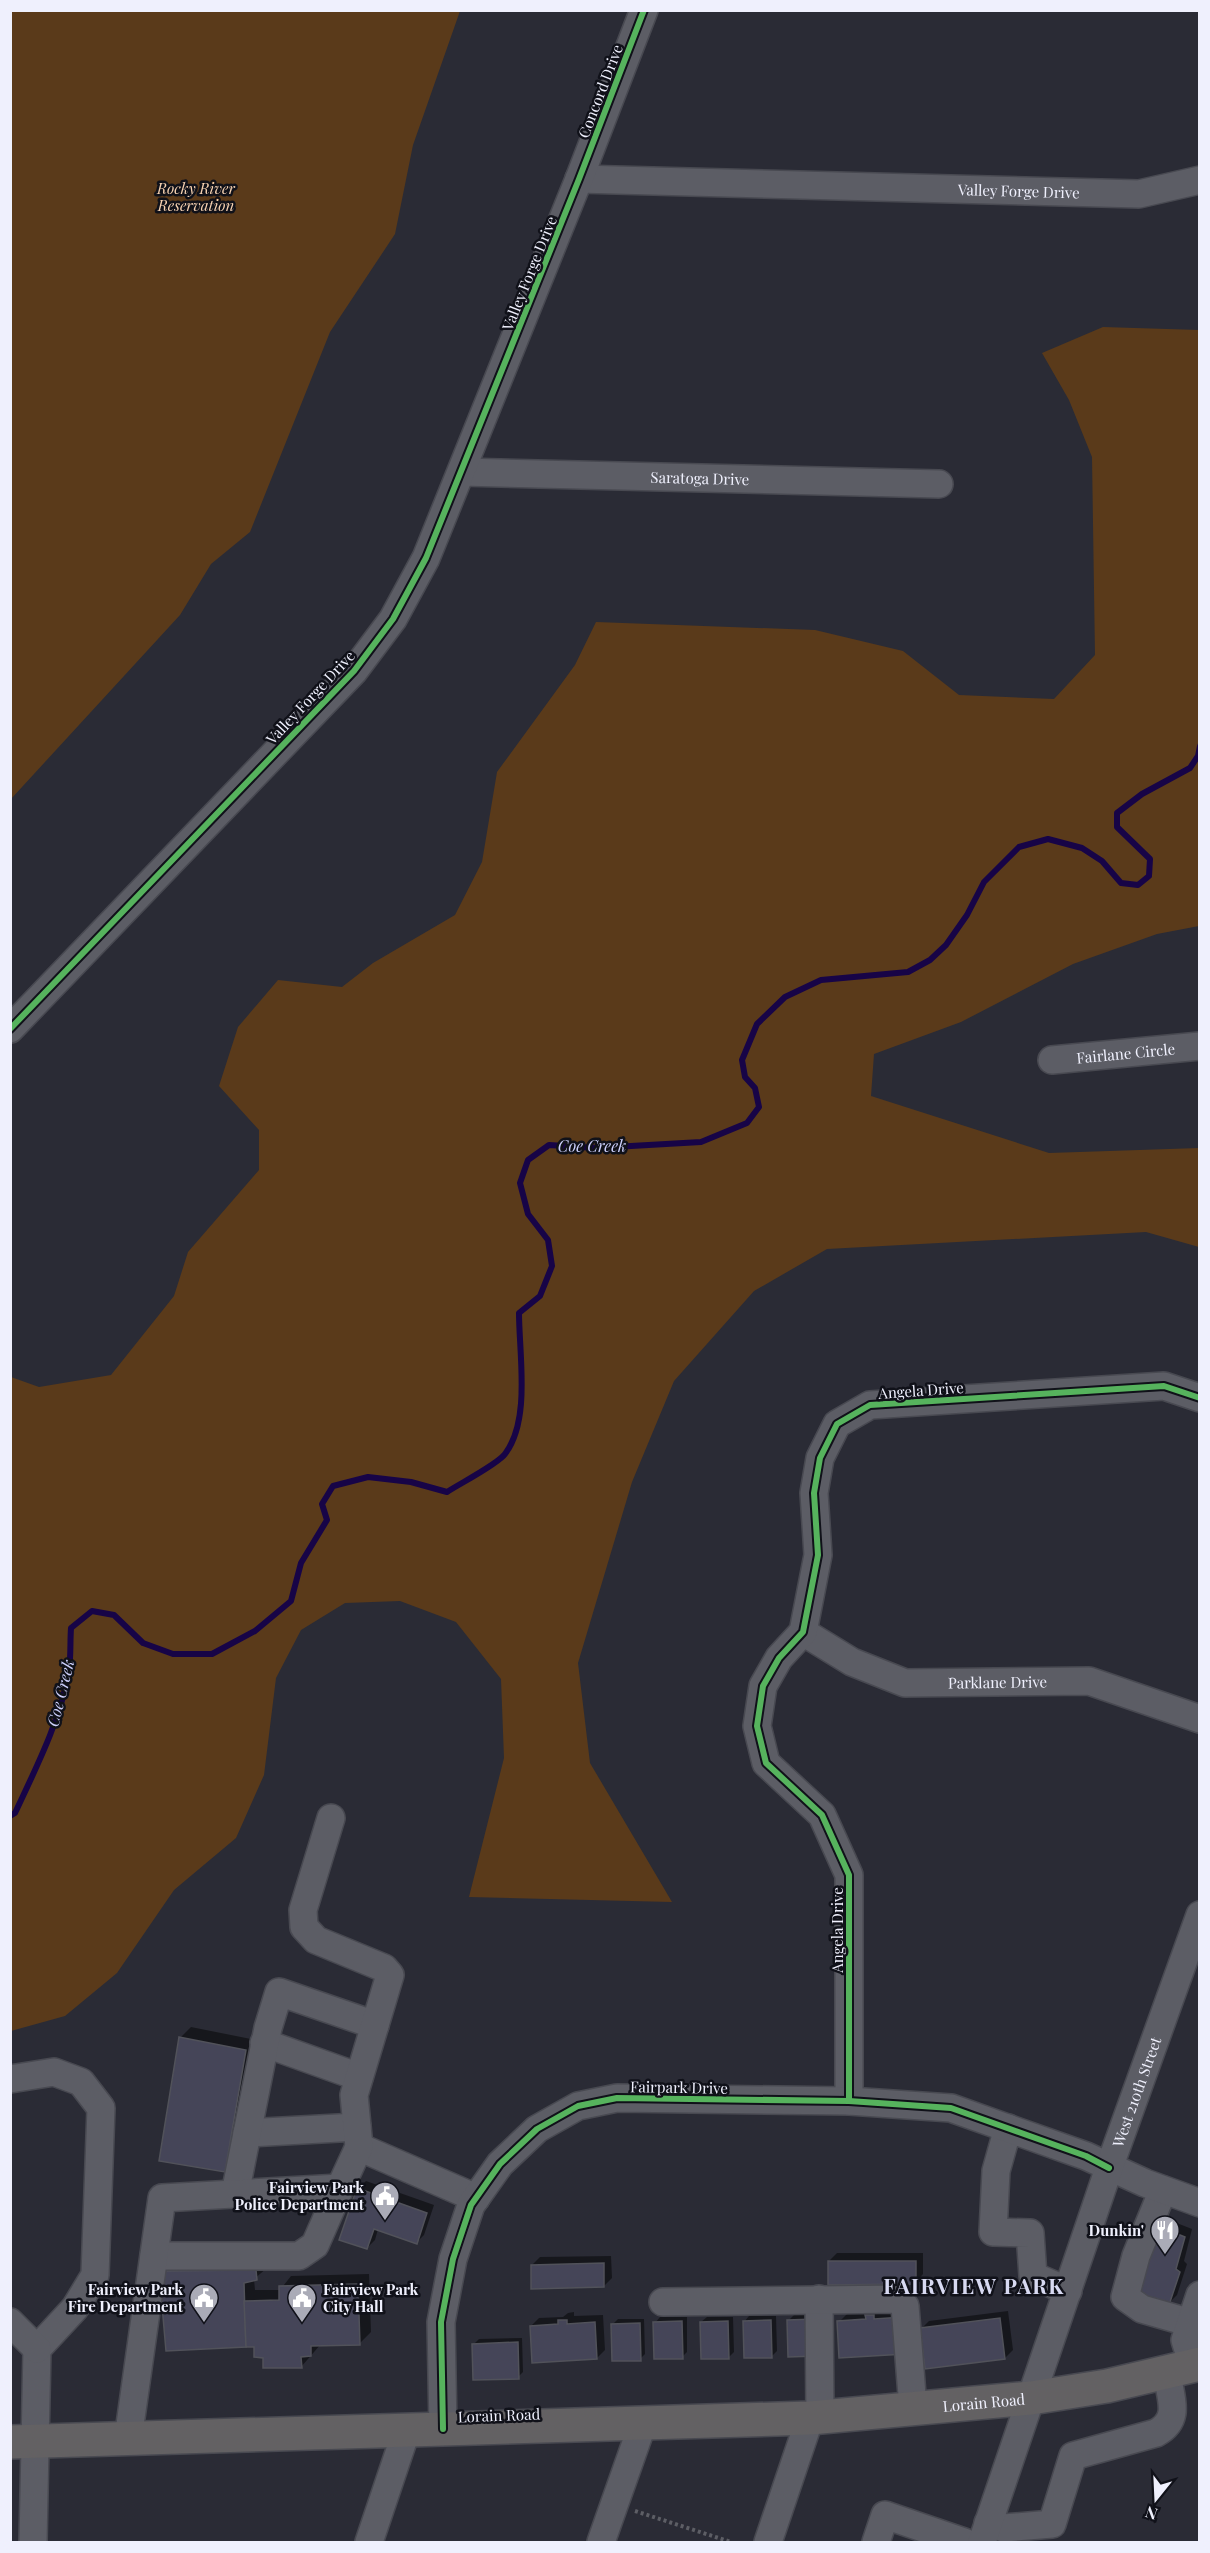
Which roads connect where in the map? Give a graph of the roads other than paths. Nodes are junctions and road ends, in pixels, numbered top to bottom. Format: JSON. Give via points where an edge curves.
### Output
{"nodes":[{"id":1,"x":644,"y":10,"type":"edge"},
{"id":2,"x":579,"y":179,"type":"junction"},
{"id":3,"x":1200,"y":180,"type":"edge"},
{"id":4,"x":462,"y":472,"type":"junction"},
{"id":5,"x":939,"y":484,"type":"dead end"},
{"id":6,"x":10,"y":1029,"type":"edge"},
{"id":7,"x":1200,"y":1046,"type":"edge"},
{"id":8,"x":1052,"y":1060,"type":"dead end"},
{"id":9,"x":1200,"y":1398,"type":"edge"},
{"id":10,"x":803,"y":1632,"type":"junction"},
{"id":11,"x":1200,"y":1719,"type":"edge"},
{"id":12,"x":331,"y":1818,"type":"dead end"},
{"id":13,"x":1200,"y":1916,"type":"edge"},
{"id":14,"x":375,"y":2025,"type":"junction"},
{"id":15,"x":264,"y":2043,"type":"junction"},
{"id":16,"x":359,"y":2077,"type":"junction"},
{"id":17,"x":10,"y":2079,"type":"edge"},
{"id":18,"x":849,"y":2101,"type":"junction"},
{"id":19,"x":1008,"y":2128,"type":"junction"},
{"id":20,"x":247,"y":2133,"type":"junction"},
{"id":21,"x":358,"y":2137,"type":"junction"},
{"id":22,"x":1109,"y":2168,"type":"junction"},
{"id":23,"x":340,"y":2188,"type":"junction"},
{"id":24,"x":1163,"y":2190,"type":"junction"},
{"id":25,"x":235,"y":2194,"type":"junction"},
{"id":26,"x":476,"y":2198,"type":"junction"},
{"id":27,"x":1200,"y":2203,"type":"edge"},
{"id":28,"x":154,"y":2256,"type":"junction"},
{"id":29,"x":1068,"y":2291,"type":"junction"},
{"id":30,"x":1200,"y":2295,"type":"edge"},
{"id":31,"x":819,"y":2299,"type":"junction"},
{"id":32,"x":663,"y":2302,"type":"dead end"},
{"id":33,"x":10,"y":2322,"type":"edge"},
{"id":34,"x":1191,"y":2323,"type":"junction"},
{"id":35,"x":37,"y":2349,"type":"junction"},
{"id":36,"x":1186,"y":2368,"type":"edge"},
{"id":37,"x":1031,"y":2398,"type":"junction"},
{"id":38,"x":913,"y":2408,"type":"junction"},
{"id":39,"x":815,"y":2418,"type":"junction"},
{"id":40,"x":643,"y":2423,"type":"junction"},
{"id":41,"x":443,"y":2429,"type":"junction"},
{"id":42,"x":406,"y":2432,"type":"junction"},
{"id":43,"x":128,"y":2439,"type":"junction"},
{"id":44,"x":22,"y":2442,"type":"edge"},
{"id":45,"x":985,"y":2533,"type":"edge"},
{"id":46,"x":33,"y":2542,"type":"edge"},
{"id":47,"x":369,"y":2542,"type":"edge"},
{"id":48,"x":601,"y":2542,"type":"edge"},
{"id":49,"x":768,"y":2542,"type":"edge"},
{"id":50,"x":876,"y":2542,"type":"edge"},
{"id":51,"x":964,"y":2542,"type":"edge"}],
"edges":[{"from":1,"to":2,"type":"street","name":"Concord Drive"},
{"from":2,"to":3,"type":"street","name":"Valley Forge Drive","via":[[1139,194]]},
{"from":2,"to":4,"type":"street","name":"Valley Forge Drive"},
{"from":4,"to":5,"type":"street","name":"Saratoga Drive"},
{"from":4,"to":6,"type":"street","name":"Valley Forge Drive","via":[[426,558],[393,619],[354,671]]},
{"from":7,"to":8,"type":"street","name":"Fairlane Circle"},
{"from":9,"to":10,"type":"street","name":"Angela Drive","via":[[1164,1386],[870,1405],[837,1424],[820,1458],[814,1493],[818,1555]]},
{"from":10,"to":11,"type":"street","name":"Parklane Drive","via":[[852,1662],[905,1683],[1089,1681]]},
{"from":10,"to":18,"type":"street","name":"Angela Drive","via":[[779,1658],[764,1686],[757,1726],[766,1763],[822,1815],[849,1875]]},
{"from":12,"to":14,"type":"street","via":[[303,1910],[304,1927],[316,1940],[384,1968],[390,1975]]},
{"from":13,"to":22,"type":"street","name":"West 210th Street"},
{"from":14,"to":15,"type":"street","via":[[279,1992]]},
{"from":14,"to":16,"type":"street"},
{"from":15,"to":16,"type":"street"},
{"from":15,"to":20,"type":"street"},
{"from":16,"to":21,"type":"street","via":[[354,2095]]},
{"from":17,"to":35,"type":"street","via":[[54,2072],[81,2082],[101,2108],[95,2275],[75,2308]]},
{"from":18,"to":19,"type":"street","name":"Fairpark Drive","via":[[951,2108]]},
{"from":18,"to":26,"type":"street","name":"Fairpark Drive","via":[[617,2098],[578,2106],[537,2129],[500,2164]]},
{"from":19,"to":22,"type":"street","name":"Fairpark Drive"},
{"from":19,"to":29,"type":"street","via":[[996,2171],[993,2232],[1030,2233],[1033,2276]]},
{"from":20,"to":21,"type":"street"},
{"from":20,"to":25,"type":"street"},
{"from":21,"to":23,"type":"street"},
{"from":21,"to":26,"type":"street"},
{"from":22,"to":24,"type":"street","name":"Fairpark Drive"},
{"from":22,"to":29,"type":"street","name":"West 210th Street"},
{"from":23,"to":25,"type":"street"},
{"from":23,"to":28,"type":"street","via":[[315,2245],[299,2256]]},
{"from":24,"to":27,"type":"street","name":"Fairpark Drive"},
{"from":24,"to":34,"type":"street","via":[[1136,2256],[1125,2297],[1142,2309]]},
{"from":25,"to":28,"type":"street","via":[[162,2198]]},
{"from":26,"to":41,"type":"street","name":"Fairpark Drive","via":[[453,2259],[441,2322]]},
{"from":28,"to":43,"type":"street"},
{"from":29,"to":37,"type":"street","name":"West 210th Street"},
{"from":30,"to":34,"type":"street"},
{"from":31,"to":32,"type":"street"},
{"from":31,"to":38,"type":"street","via":[[899,2299],[905,2306]]},
{"from":31,"to":39,"type":"street"},
{"from":33,"to":35,"type":"street"},
{"from":34,"to":36,"type":"street","via":[[1185,2340]]},
{"from":35,"to":44,"type":"street"},
{"from":36,"to":37,"type":"main road","name":"Lorain Road"},
{"from":36,"to":45,"type":"street","via":[[1168,2427],[1073,2456],[1052,2524]]},
{"from":37,"to":38,"type":"main road","name":"Lorain Road"},
{"from":37,"to":45,"type":"street","name":"West 210th Street"},
{"from":38,"to":39,"type":"main road","name":"Lorain Road"},
{"from":39,"to":40,"type":"main road","name":"Lorain Road"},
{"from":39,"to":49,"type":"street"},
{"from":40,"to":41,"type":"main road","name":"Lorain Road"},
{"from":40,"to":48,"type":"street"},
{"from":41,"to":42,"type":"main road","name":"Lorain Road"},
{"from":42,"to":43,"type":"main road","name":"Lorain Road"},
{"from":42,"to":47,"type":"street"},
{"from":43,"to":44,"type":"main road","name":"Lorain Road"},
{"from":44,"to":46,"type":"street"},
{"from":50,"to":51,"type":"street","via":[[885,2516]]}]}
